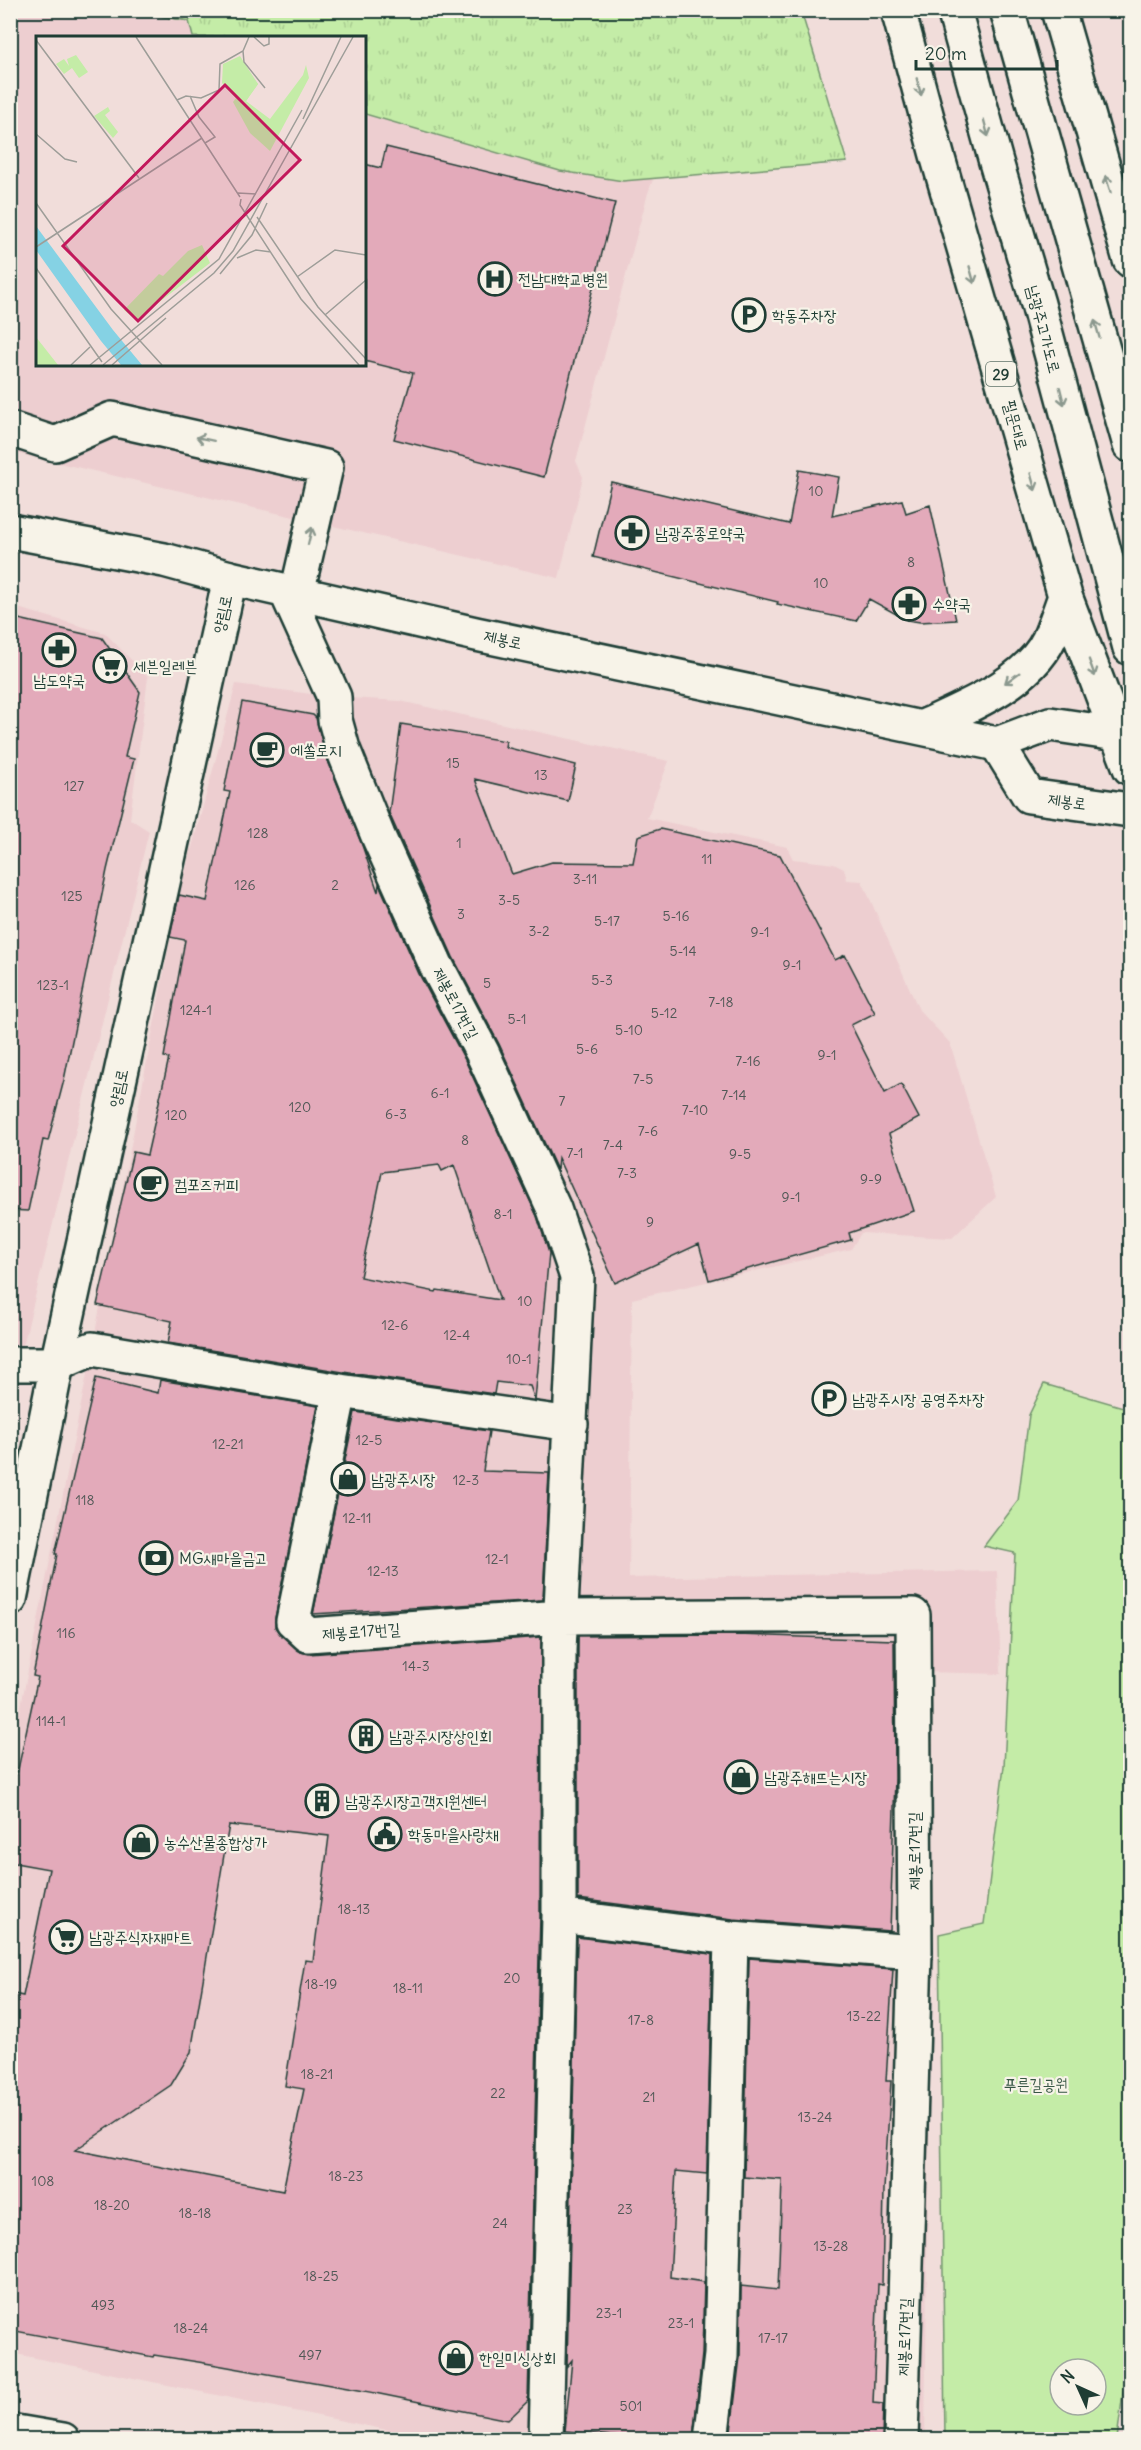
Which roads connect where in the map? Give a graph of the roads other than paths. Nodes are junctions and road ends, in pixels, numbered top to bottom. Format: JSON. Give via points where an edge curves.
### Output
{"nodes":[{"id":1,"x":898,"y":10,"type":"edge"},
{"id":2,"x":954,"y":10,"type":"edge"},
{"id":3,"x":1007,"y":10,"type":"edge"},
{"id":4,"x":1058,"y":10,"type":"edge"},
{"id":5,"x":1131,"y":260,"type":"edge"},
{"id":6,"x":10,"y":429,"type":"edge"},
{"id":7,"x":1131,"y":446,"type":"edge"},
{"id":8,"x":10,"y":531,"type":"edge"},
{"id":9,"x":230,"y":578,"type":"junction"},
{"id":10,"x":292,"y":592,"type":"junction"},
{"id":11,"x":1065,"y":596,"type":"junction"},
{"id":12,"x":1131,"y":648,"type":"edge"},
{"id":13,"x":923,"y":727,"type":"junction"},
{"id":14,"x":1123,"y":734,"type":"edge"},
{"id":15,"x":997,"y":744,"type":"junction"},
{"id":16,"x":1131,"y":768,"type":"edge"},
{"id":17,"x":1131,"y":810,"type":"edge"},
{"id":18,"x":10,"y":1364,"type":"edge"},
{"id":19,"x":57,"y":1364,"type":"junction"},
{"id":20,"x":340,"y":1391,"type":"junction"},
{"id":21,"x":571,"y":1424,"type":"junction"},
{"id":22,"x":10,"y":1599,"type":"edge"},
{"id":23,"x":561,"y":1617,"type":"junction"},
{"id":24,"x":559,"y":1916,"type":"junction"},
{"id":25,"x":731,"y":1938,"type":"junction"},
{"id":26,"x":915,"y":1952,"type":"junction"},
{"id":27,"x":10,"y":2431,"type":"edge"},
{"id":28,"x":63,"y":2439,"type":"edge"},
{"id":29,"x":546,"y":2439,"type":"edge"},
{"id":30,"x":711,"y":2439,"type":"edge"},
{"id":31,"x":901,"y":2439,"type":"edge"}],
"edges":[{"from":1,"to":11,"type":"street","name":"필문대로","number":"29","one_way":true},
{"from":2,"to":12,"type":"street","name":"남광주고가도로","one_way":true},
{"from":7,"to":3,"type":"street","one_way":true},
{"from":5,"to":4,"type":"street","one_way":true},
{"from":10,"to":6,"type":"street","one_way":true,"via":[[326,467],[112,419],[55,444]]},
{"from":8,"to":9,"type":"street","name":"제봉로","via":[[164,560]]},
{"from":9,"to":10,"type":"street","name":"제봉로"},
{"from":9,"to":19,"type":"street","name":"양림로"},
{"from":10,"to":13,"type":"street","name":"제봉로","via":[[751,694]]},
{"from":10,"to":21,"type":"street","name":"제봉로17번길","via":[[334,697],[343,749],[378,836],[554,1209],[577,1276]]},
{"from":11,"to":13,"type":"street","one_way":true,"via":[[1048,641],[1028,667],[984,698]]},
{"from":11,"to":14,"type":"street","name":"필문대로","number":"29","one_way":true},
{"from":13,"to":15,"type":"street","name":"제봉로"},
{"from":14,"to":15,"type":"street","via":[[1050,724]]},
{"from":14,"to":16,"type":"street","name":"필문대로"},
{"from":15,"to":17,"type":"street","name":"제봉로","via":[[1029,796]]},
{"from":18,"to":19,"type":"street"},
{"from":19,"to":20,"type":"street","via":[[92,1349]]},
{"from":19,"to":22,"type":"street","name":"양림로"},
{"from":20,"to":21,"type":"street"},
{"from":20,"to":23,"type":"street","name":"제봉로17번길","via":[[293,1621],[308,1635]]},
{"from":21,"to":23,"type":"street","name":"제봉로17번길"},
{"from":23,"to":24,"type":"street","name":"제봉로17번길"},
{"from":23,"to":26,"type":"street","name":"제봉로17번길","via":[[913,1615]]},
{"from":24,"to":25,"type":"street"},
{"from":24,"to":29,"type":"street","name":"제봉로17번길"},
{"from":25,"to":26,"type":"street"},
{"from":25,"to":30,"type":"street","via":[[721,2355]]},
{"from":26,"to":31,"type":"street","name":"제봉로17번길"},
{"from":27,"to":28,"type":"street"}]}
